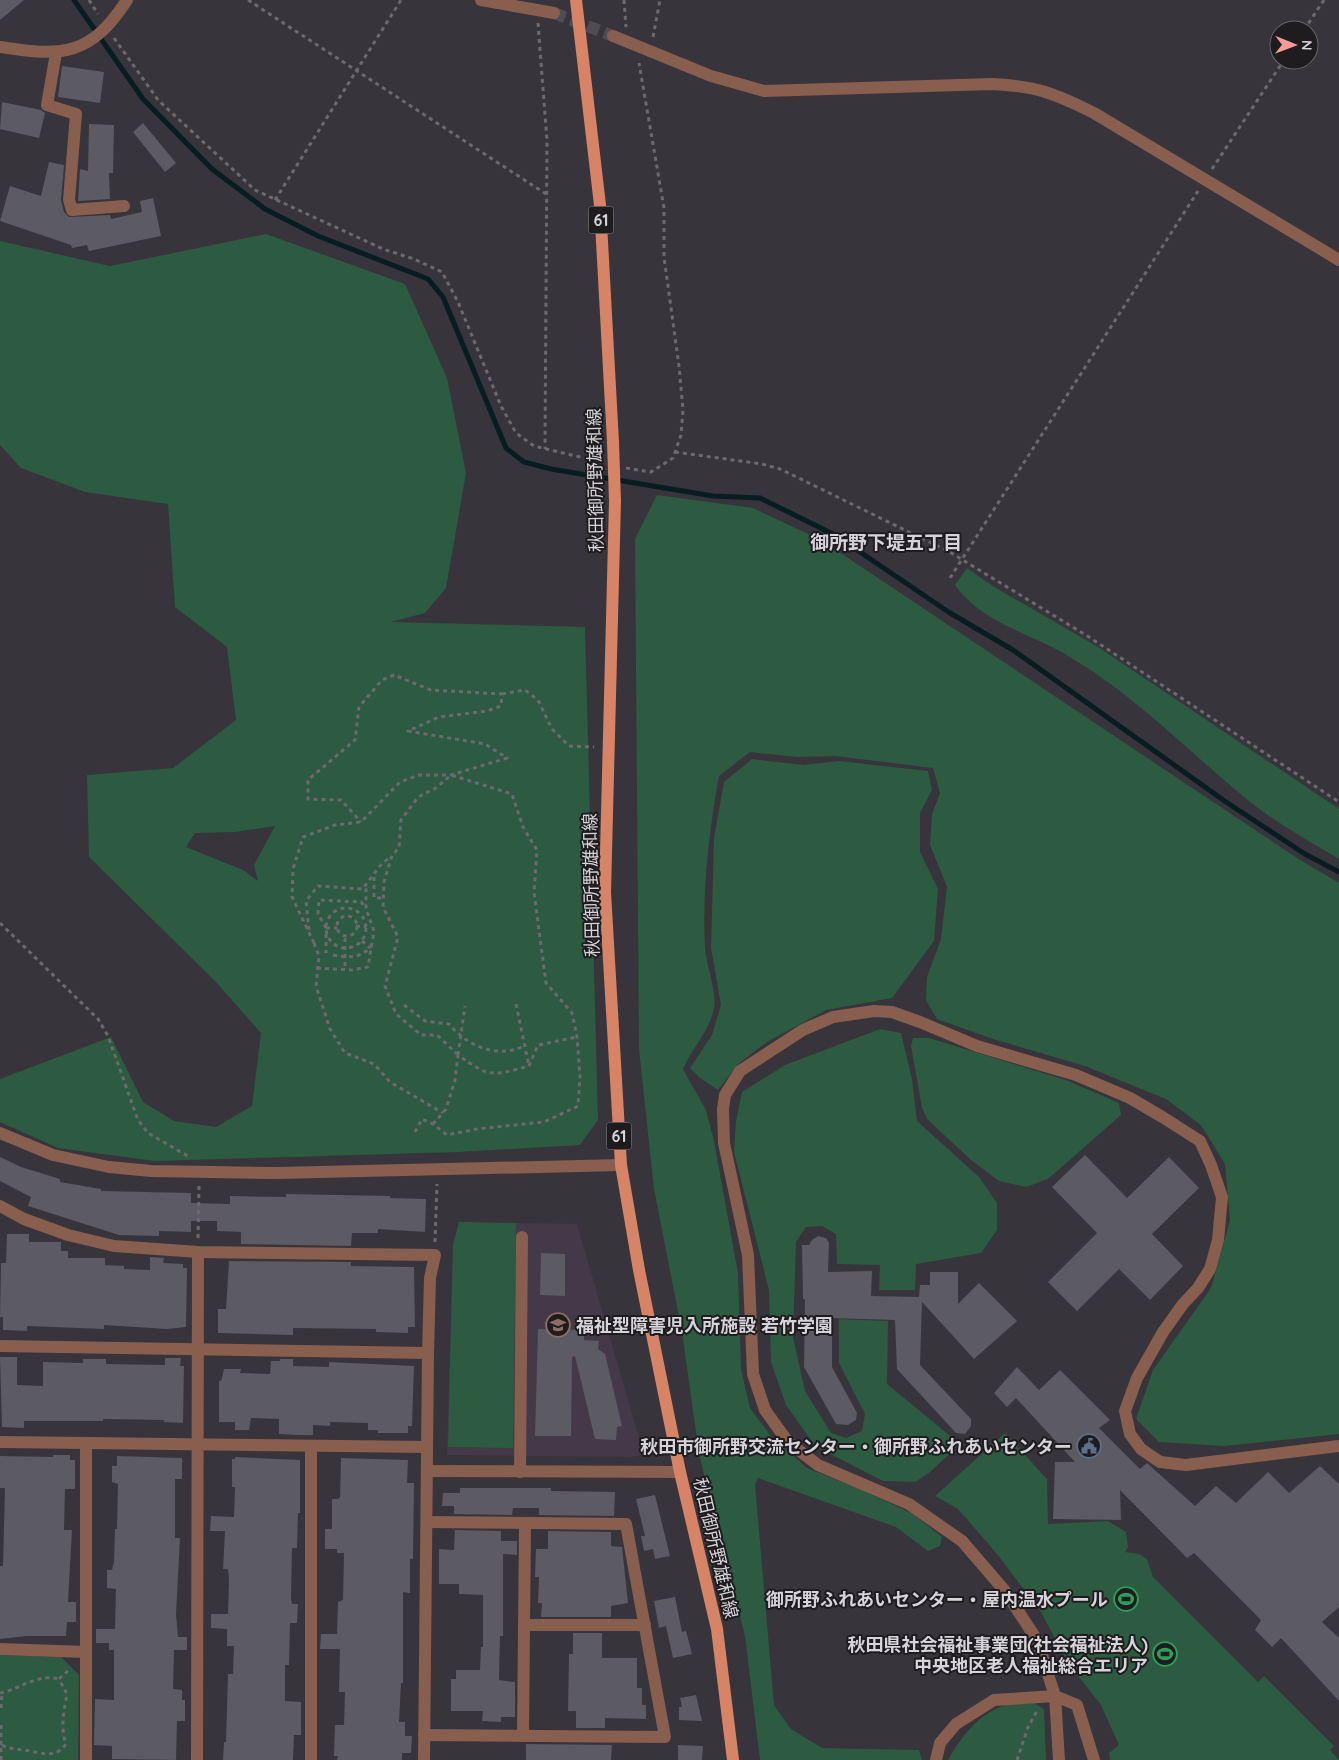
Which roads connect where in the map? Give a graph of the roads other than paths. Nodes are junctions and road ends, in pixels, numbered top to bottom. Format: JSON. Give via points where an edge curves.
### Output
{"nodes":[{"id":1,"x":128,"y":0,"type":"edge"},
{"id":2,"x":481,"y":0,"type":"edge"},
{"id":3,"x":576,"y":0,"type":"edge"},
{"id":4,"x":554,"y":13,"type":"tunnel mouth"},
{"id":5,"x":613,"y":36,"type":"tunnel mouth"},
{"id":6,"x":0,"y":47,"type":"edge"},
{"id":7,"x":56,"y":53,"type":"junction"},
{"id":8,"x":124,"y":206,"type":"dead end"},
{"id":9,"x":1339,"y":260,"type":"edge"},
{"id":10,"x":0,"y":1133,"type":"edge"},
{"id":11,"x":621,"y":1165,"type":"junction"},
{"id":12,"x":0,"y":1206,"type":"edge"},
{"id":13,"x":522,"y":1237,"type":"dead end"},
{"id":14,"x":198,"y":1252,"type":"junction"},
{"id":15,"x":0,"y":1346,"type":"edge"},
{"id":16,"x":200,"y":1349,"type":"junction"},
{"id":17,"x":428,"y":1353,"type":"junction"},
{"id":18,"x":0,"y":1442,"type":"edge"},
{"id":19,"x":86,"y":1443,"type":"junction"},
{"id":20,"x":199,"y":1444,"type":"junction"},
{"id":21,"x":311,"y":1446,"type":"junction"},
{"id":22,"x":1339,"y":1446,"type":"edge"},
{"id":23,"x":427,"y":1447,"type":"junction"},
{"id":24,"x":427,"y":1471,"type":"junction"},
{"id":25,"x":520,"y":1472,"type":"junction"},
{"id":26,"x":680,"y":1472,"type":"junction"},
{"id":27,"x":427,"y":1522,"type":"junction"},
{"id":28,"x":525,"y":1523,"type":"junction"},
{"id":29,"x":524,"y":1625,"type":"junction"},
{"id":30,"x":645,"y":1625,"type":"junction"},
{"id":31,"x":0,"y":1650,"type":"edge"},
{"id":32,"x":86,"y":1652,"type":"junction"},
{"id":33,"x":1049,"y":1697,"type":"junction"},
{"id":34,"x":424,"y":1735,"type":"junction"},
{"id":35,"x":523,"y":1736,"type":"junction"},
{"id":36,"x":86,"y":1760,"type":"edge"},
{"id":37,"x":197,"y":1760,"type":"edge"},
{"id":38,"x":311,"y":1760,"type":"edge"},
{"id":39,"x":424,"y":1760,"type":"edge"},
{"id":40,"x":733,"y":1760,"type":"edge"},
{"id":41,"x":936,"y":1760,"type":"edge"},
{"id":42,"x":1059,"y":1760,"type":"edge"},
{"id":43,"x":1094,"y":1760,"type":"edge"}],
"edges":[{"from":1,"to":7,"type":"street","via":[[93,40]]},
{"from":2,"to":4,"type":"street"},
{"from":3,"to":11,"type":"main road","name":"秋田御所野雄和線","number":"61","bridge":true,"via":[[600,205],[613,442],[615,502],[605,892]]},
{"from":5,"to":9,"type":"street","via":[[711,76],[764,91],[992,84],[1022,86],[1055,94],[1094,113]]},
{"from":6,"to":7,"type":"street"},
{"from":7,"to":8,"type":"street","via":[[47,105],[76,114],[69,200],[72,210]]},
{"from":10,"to":11,"type":"street","via":[[79,1162],[151,1171],[213,1173]]},
{"from":11,"to":26,"type":"main road","name":"秋田御所野雄和線","number":"61"},
{"from":12,"to":14,"type":"street","via":[[24,1219],[95,1242]]},
{"from":13,"to":25,"type":"street"},
{"from":14,"to":16,"type":"street"},
{"from":14,"to":17,"type":"street","via":[[435,1255],[430,1278]]},
{"from":15,"to":16,"type":"street"},
{"from":16,"to":17,"type":"street"},
{"from":16,"to":20,"type":"street"},
{"from":17,"to":23,"type":"street"},
{"from":18,"to":19,"type":"street"},
{"from":19,"to":20,"type":"street"},
{"from":19,"to":32,"type":"street"},
{"from":20,"to":21,"type":"street"},
{"from":20,"to":37,"type":"street"},
{"from":21,"to":23,"type":"street"},
{"from":21,"to":38,"type":"street"},
{"from":22,"to":33,"type":"street","via":[[1186,1464],[1160,1462],[1141,1449],[1130,1434],[1126,1411],[1137,1378],[1163,1332],[1210,1269],[1218,1240],[1222,1197],[1211,1165],[1200,1141],[1164,1118],[1130,1098],[1076,1075],[977,1046],[920,1022],[874,1011],[833,1017],[803,1030],[740,1071],[725,1095],[724,1143],[748,1255],[753,1374],[765,1410],[788,1442],[818,1465],[909,1504],[962,1541],[1005,1591],[1037,1640]]},
{"from":23,"to":24,"type":"street"},
{"from":24,"to":25,"type":"street"},
{"from":24,"to":27,"type":"street"},
{"from":25,"to":26,"type":"street"},
{"from":26,"to":40,"type":"main road","name":"秋田御所野雄和線","number":"61","via":[[717,1629]]},
{"from":27,"to":28,"type":"street"},
{"from":27,"to":34,"type":"street"},
{"from":28,"to":29,"type":"street"},
{"from":28,"to":30,"type":"street","via":[[626,1524]]},
{"from":29,"to":30,"type":"street"},
{"from":29,"to":35,"type":"street"},
{"from":30,"to":35,"type":"street","via":[[665,1737]]},
{"from":31,"to":32,"type":"street"},
{"from":32,"to":36,"type":"street"},
{"from":33,"to":41,"type":"street","via":[[994,1700],[956,1724],[940,1743]]},
{"from":33,"to":42,"type":"street"},
{"from":33,"to":43,"type":"street","via":[[1077,1705]]},
{"from":34,"to":35,"type":"street"},
{"from":34,"to":39,"type":"street"}]}
